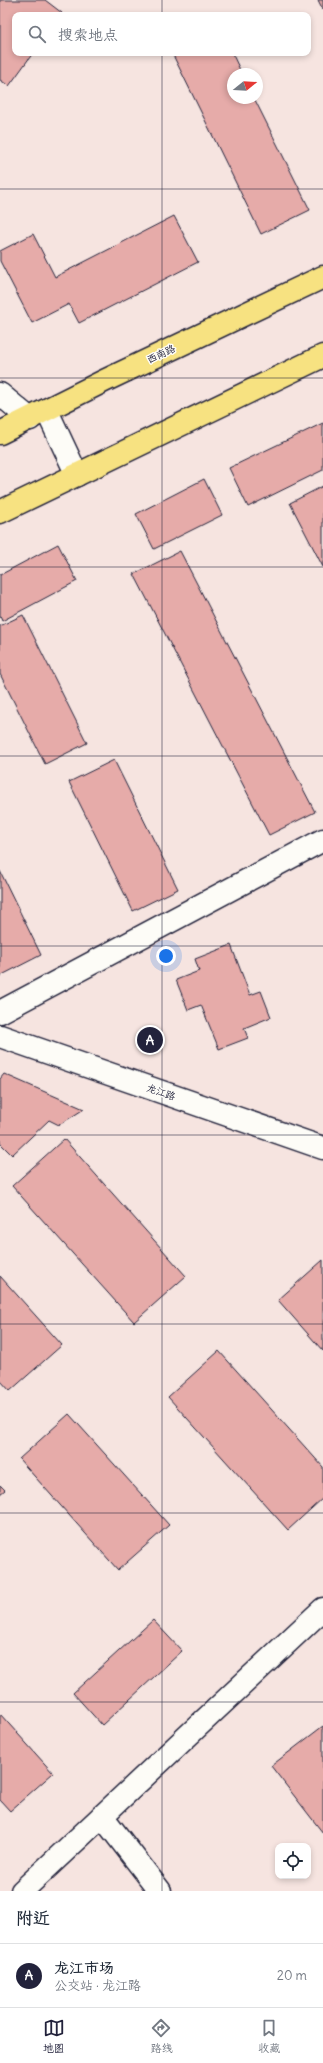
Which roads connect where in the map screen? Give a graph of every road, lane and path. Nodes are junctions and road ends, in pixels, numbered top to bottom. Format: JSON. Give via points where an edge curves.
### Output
{"nodes":[{"id":1,"x":323,"y":277,"type":"edge"},
{"id":2,"x":323,"y":356,"type":"edge"},
{"id":3,"x":0,"y":394,"type":"edge"},
{"id":4,"x":38,"y":415,"type":"junction"},
{"id":5,"x":0,"y":433,"type":"edge"},
{"id":6,"x":77,"y":475,"type":"junction"},
{"id":7,"x":0,"y":512,"type":"edge"},
{"id":8,"x":323,"y":840,"type":"edge"},
{"id":9,"x":0,"y":1012,"type":"edge"},
{"id":10,"x":0,"y":1036,"type":"edge"},
{"id":11,"x":323,"y":1148,"type":"edge"},
{"id":12,"x":323,"y":1609,"type":"edge"},
{"id":13,"x":102,"y":1816,"type":"junction"},
{"id":14,"x":22,"y":1891,"type":"edge"},
{"id":15,"x":160,"y":1891,"type":"edge"}],
"edges":[{"from":1,"to":4,"type":"main road","name":"西南路"},
{"from":2,"to":6,"type":"main road"},
{"from":3,"to":4,"type":"street"},
{"from":4,"to":5,"type":"main road","name":"西南路"},
{"from":4,"to":6,"type":"street"},
{"from":6,"to":7,"type":"main road"},
{"from":8,"to":9,"type":"street"},
{"from":10,"to":11,"type":"street","name":"龙江路"},
{"from":12,"to":13,"type":"street"},
{"from":13,"to":14,"type":"street"},
{"from":13,"to":15,"type":"street"}]}
